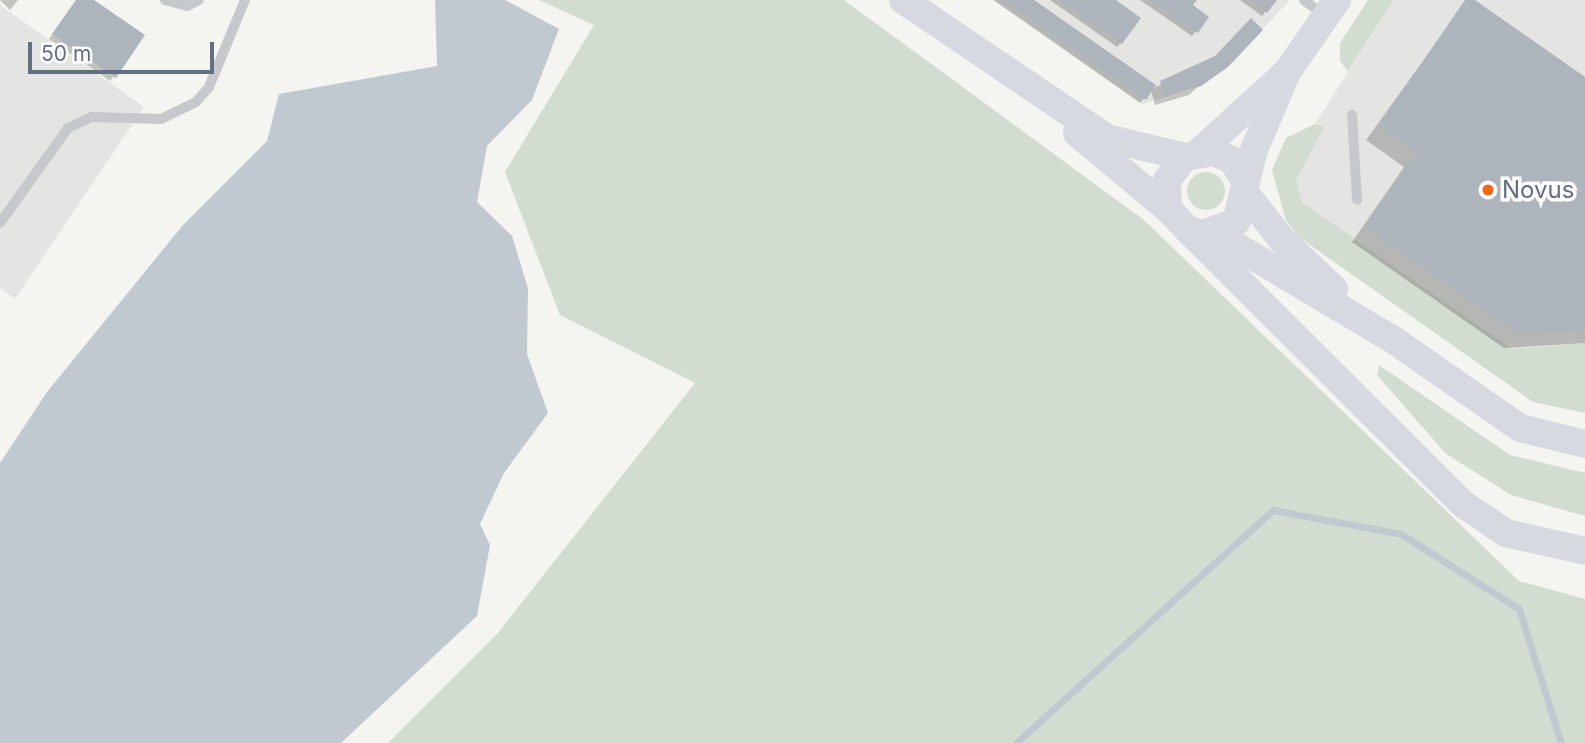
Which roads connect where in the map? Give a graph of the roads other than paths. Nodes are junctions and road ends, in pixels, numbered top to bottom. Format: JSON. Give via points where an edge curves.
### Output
{"nodes":[{"id":1,"x":165,"y":0,"type":"edge"},
{"id":2,"x":199,"y":0,"type":"edge"},
{"id":3,"x":245,"y":0,"type":"edge"},
{"id":4,"x":903,"y":0,"type":"edge"},
{"id":5,"x":1322,"y":6,"type":"edge"},
{"id":6,"x":1287,"y":72,"type":"junction"},
{"id":7,"x":1049,"y":102,"type":"junction"},
{"id":8,"x":1352,"y":115,"type":"dead end"},
{"id":9,"x":1192,"y":155,"type":"junction"},
{"id":10,"x":1246,"y":188,"type":"junction"},
{"id":11,"x":1357,"y":200,"type":"dead end"},
{"id":12,"x":1168,"y":209,"type":"junction"},
{"id":13,"x":0,"y":223,"type":"edge"},
{"id":14,"x":1201,"y":232,"type":"junction"},
{"id":15,"x":1395,"y":341,"type":"junction"},
{"id":16,"x":1585,"y":444,"type":"edge"},
{"id":17,"x":1585,"y":551,"type":"edge"}],
"edges":[{"from":1,"to":2,"type":"lane","via":[[187,6]]},
{"from":3,"to":13,"type":"lane","via":[[209,87],[195,102],[161,120],[92,117],[68,128]]},
{"from":4,"to":7,"type":"street"},
{"from":5,"to":6,"type":"street"},
{"from":6,"to":9,"type":"street"},
{"from":6,"to":10,"type":"street"},
{"from":7,"to":9,"type":"street","via":[[1107,138]]},
{"from":7,"to":12,"type":"street"},
{"from":8,"to":11,"type":"lane"},
{"from":9,"to":10,"type":"street","via":[[1232,160]]},
{"from":9,"to":12,"type":"street","via":[[1167,180]]},
{"from":10,"to":14,"type":"street","via":[[1236,222]]},
{"from":10,"to":15,"type":"street","via":[[1281,239]]},
{"from":12,"to":14,"type":"street"},
{"from":14,"to":15,"type":"street"},
{"from":14,"to":17,"type":"street","via":[[1463,504],[1506,533]]},
{"from":15,"to":16,"type":"street","via":[[1520,428]]}]}
